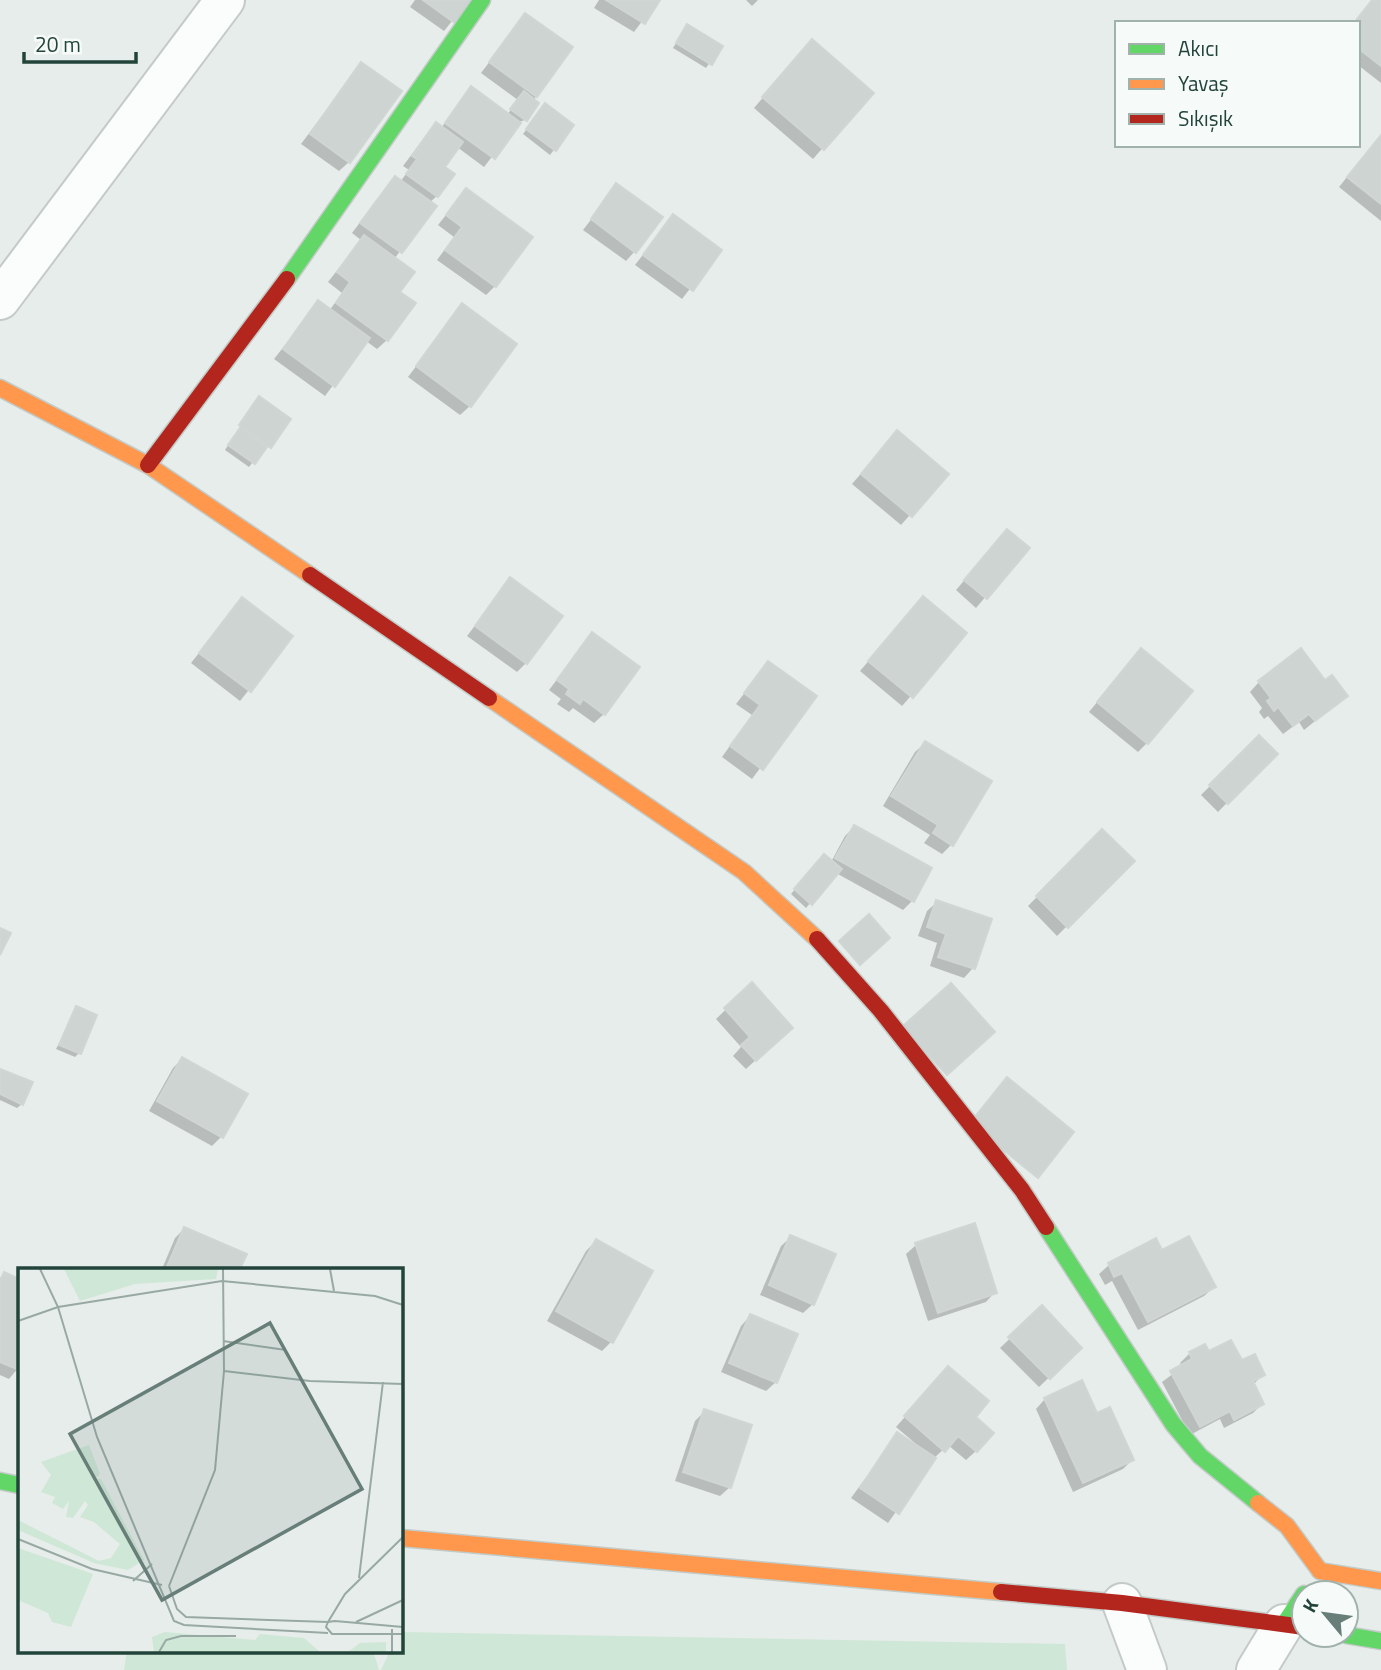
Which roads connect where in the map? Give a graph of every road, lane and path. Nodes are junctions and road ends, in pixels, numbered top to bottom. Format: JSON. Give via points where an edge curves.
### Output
{"nodes":[{"id":1,"x":225,"y":0,"type":"edge"},
{"id":2,"x":482,"y":0,"type":"edge"},
{"id":3,"x":0,"y":300,"type":"edge"},
{"id":4,"x":0,"y":388,"type":"edge"},
{"id":5,"x":148,"y":465,"type":"junction"},
{"id":6,"x":0,"y":1480,"type":"edge"},
{"id":7,"x":18,"y":1485,"type":"edge"},
{"id":8,"x":402,"y":1538,"type":"edge"},
{"id":9,"x":1320,"y":1571,"type":"junction"},
{"id":10,"x":1316,"y":1579,"type":"edge"},
{"id":11,"x":1381,"y":1581,"type":"edge"},
{"id":12,"x":1122,"y":1603,"type":"junction"},
{"id":13,"x":1290,"y":1610,"type":"edge"},
{"id":14,"x":1290,"y":1623,"type":"edge"},
{"id":15,"x":1360,"y":1637,"type":"edge"},
{"id":16,"x":1381,"y":1641,"type":"edge"},
{"id":17,"x":1147,"y":1670,"type":"edge"},
{"id":18,"x":1256,"y":1670,"type":"edge"}],
"edges":[{"from":1,"to":3,"type":"street"},
{"from":2,"to":5,"type":"street","via":[[323,232]]},
{"from":4,"to":5,"type":"street"},
{"from":5,"to":9,"type":"street","via":[[744,872],[818,940],[881,1011],[1022,1190],[1173,1424],[1200,1456],[1287,1526]]},
{"from":6,"to":7,"type":"street"},
{"from":8,"to":12,"type":"street"},
{"from":9,"to":10,"type":"street"},
{"from":9,"to":11,"type":"street"},
{"from":12,"to":13,"type":"street"},
{"from":12,"to":17,"type":"street"},
{"from":14,"to":18,"type":"street"},
{"from":15,"to":16,"type":"street"}]}
